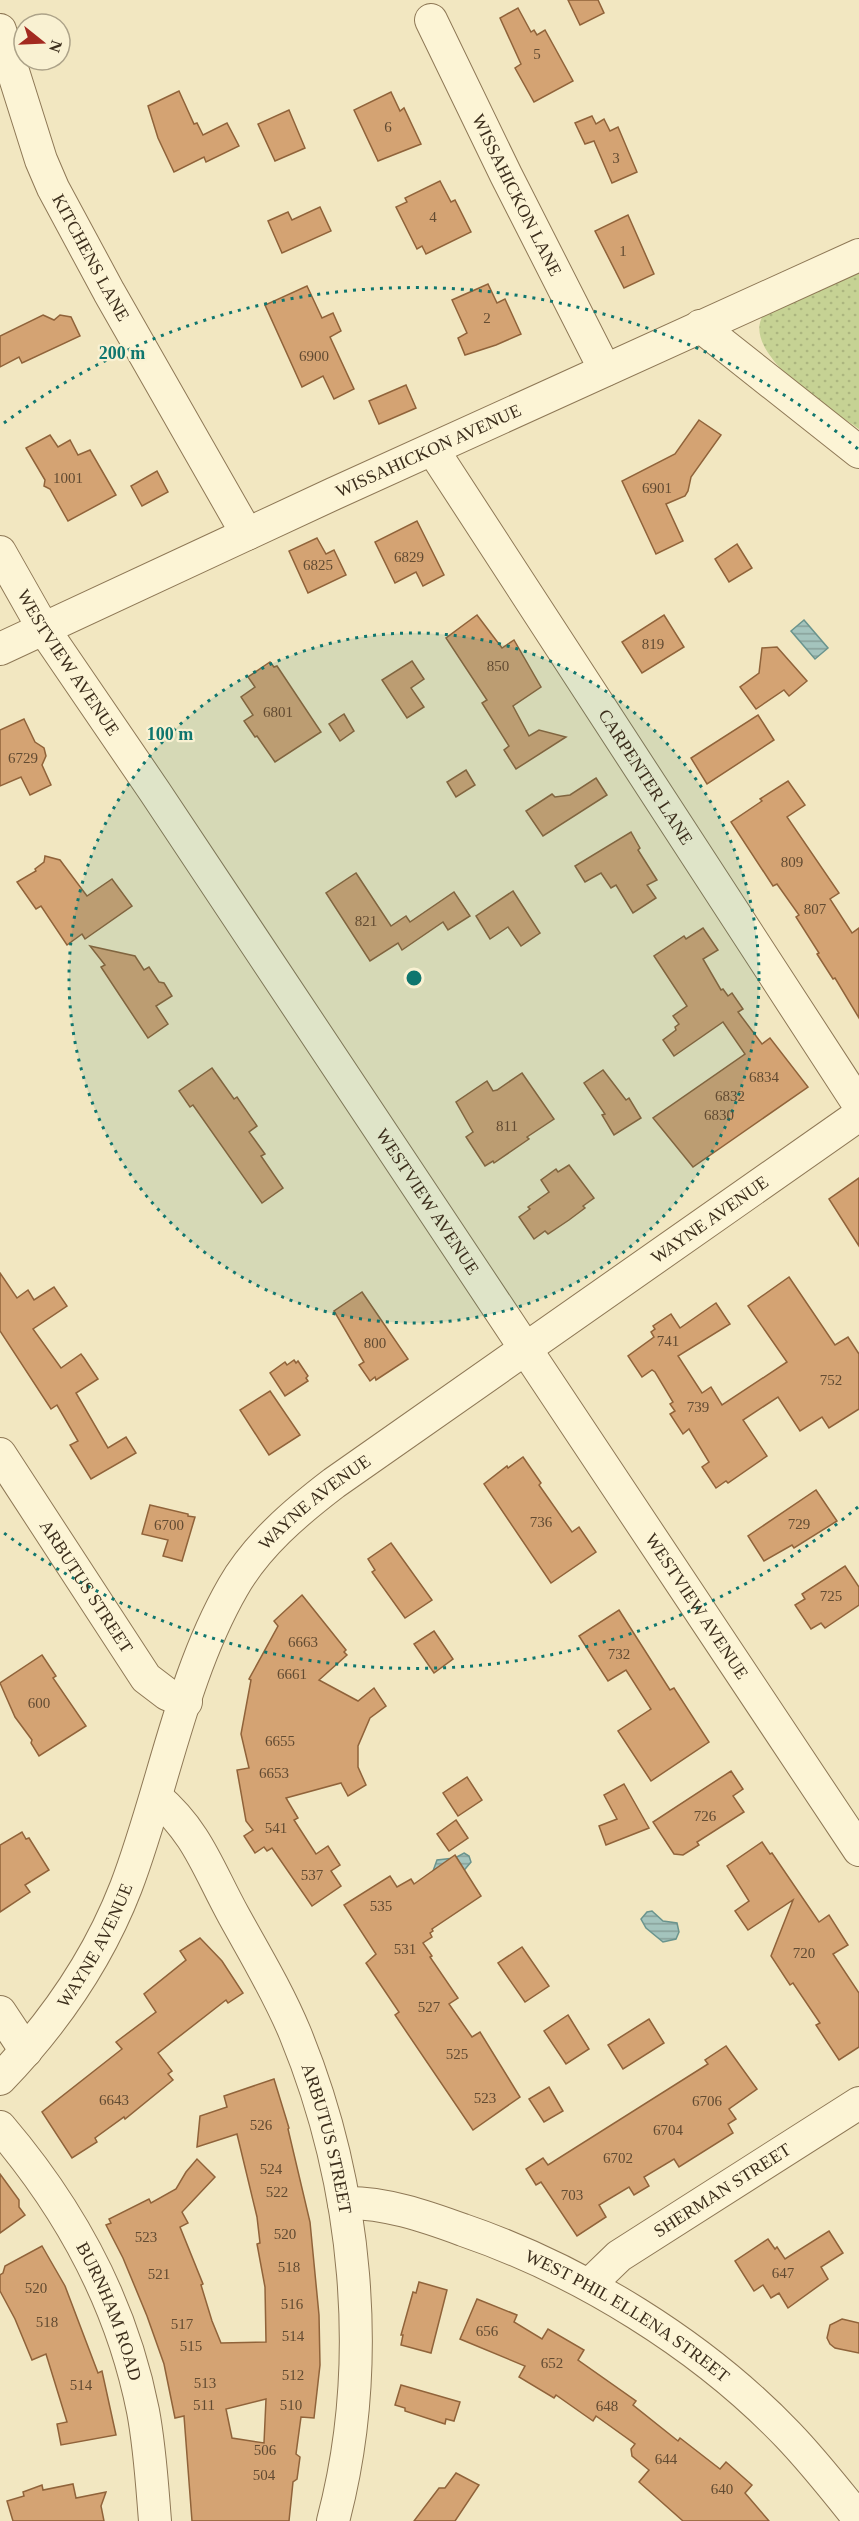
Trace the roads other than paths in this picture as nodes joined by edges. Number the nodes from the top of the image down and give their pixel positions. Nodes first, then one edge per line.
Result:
1 (431, 20) dead end
2 (0, 30) edge
3 (859, 255) edge
4 (700, 326) junction
5 (605, 370) junction
6 (433, 450) junction
7 (859, 452) edge
8 (247, 534) junction
9 (0, 552) edge
10 (43, 628) junction
11 (0, 649) edge
12 (859, 1106) edge
13 (859, 1115) edge
14 (525, 1349) junction
15 (0, 1454) edge
16 (186, 1702) junction
17 (156, 1797) junction
18 (859, 1850) edge
19 (0, 2012) edge
20 (26, 2051) junction
21 (0, 2079) edge
22 (859, 2103) edge
23 (0, 2127) edge
24 (344, 2203) junction
25 (589, 2285) junction
26 (859, 2518) edge
27 (155, 2521) edge
28 (333, 2521) edge

1 - 5 street, WISSAHICKON LANE
2 - 8 street, KITCHENS LANE
3 - 4 street, WISSAHICKON AVENUE
4 - 5 street, WISSAHICKON AVENUE
4 - 7 street
5 - 6 street, WISSAHICKON AVENUE
6 - 8 street, WISSAHICKON AVENUE
6 - 12 street, CARPENTER LANE
8 - 10 street, WISSAHICKON AVENUE
9 - 10 street, WESTVIEW AVENUE
10 - 11 street, WISSAHICKON AVENUE
10 - 14 street, WESTVIEW AVENUE
13 - 14 street, WAYNE AVENUE
14 - 16 street, WAYNE AVENUE
14 - 18 street, WESTVIEW AVENUE
15 - 16 street, ARBUTUS STREET
16 - 17 street, WAYNE AVENUE
17 - 20 street, WAYNE AVENUE
17 - 24 street, ARBUTUS STREET
19 - 20 street
20 - 21 street, WAYNE AVENUE
22 - 25 street, SHERMAN STREET
23 - 27 street, BURNHAM ROAD
24 - 25 street, WEST PHIL ELLENA STREET
24 - 28 street, ARBUTUS STREET
25 - 26 street, WEST PHIL ELLENA STREET

